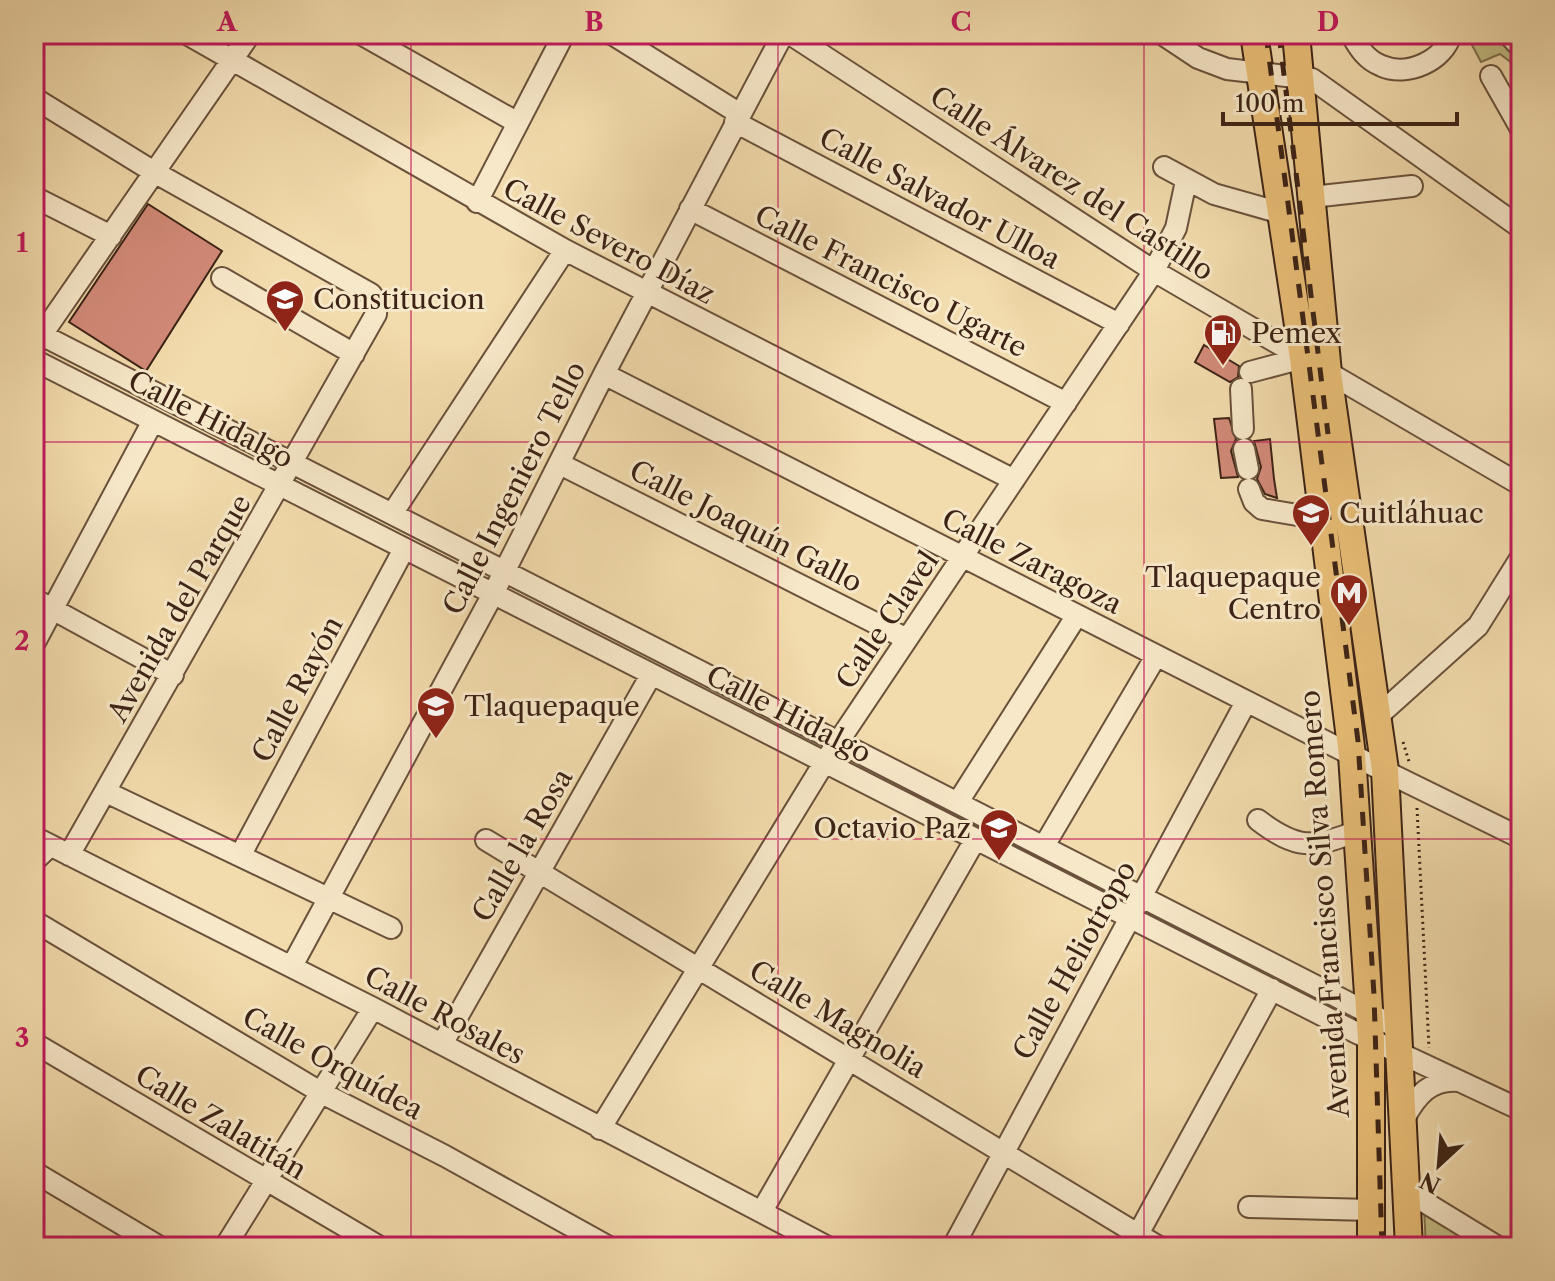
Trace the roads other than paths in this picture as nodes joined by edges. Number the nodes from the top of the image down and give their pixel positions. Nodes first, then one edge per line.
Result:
1 (187, 34) edge
2 (250, 34) edge
3 (363, 34) edge
4 (564, 34) edge
5 (612, 34) edge
6 (783, 34) edge
7 (790, 34) edge
8 (1162, 34) edge
9 (1254, 34) edge
10 (1296, 34) edge
11 (1351, 34) edge
12 (1451, 34) edge
13 (1508, 34) edge
14 (1521, 48) edge
15 (232, 62) junction
16 (1259, 72) junction
17 (1301, 75) junction
18 (1491, 76) dead end
19 (34, 98) edge
20 (737, 118) junction
21 (518, 123) junction
22 (1521, 129) edge
23 (1164, 167) dead end
24 (154, 172) junction
25 (1186, 181) junction
26 (1412, 186) dead end
27 (34, 197) edge
28 (1312, 197) junction
29 (477, 202) junction
30 (690, 209) junction
31 (1281, 213) junction
32 (1521, 228) edge
33 (111, 236) junction
34 (565, 250) junction
35 (1154, 271) junction
36 (222, 278) dead end
37 (646, 293) junction
38 (1119, 324) junction
39 (36, 337) edge
40 (354, 354) junction
41 (1303, 358) junction
42 (34, 360) edge
43 (1328, 373) junction
44 (604, 374) junction
45 (1066, 403) junction
46 (153, 421) junction
47 (292, 463) junction
48 (560, 464) junction
49 (1014, 480) junction
50 (1521, 485) edge
51 (281, 486) junction
52 (392, 514) junction
53 (1321, 519) junction
54 (404, 549) junction
55 (963, 557) junction
56 (1521, 557) edge
57 (505, 571) junction
58 (493, 594) junction
59 (34, 599) edge
60 (53, 609) junction
61 (1077, 615) junction
62 (907, 639) junction
63 (34, 644) edge
64 (1156, 656) junction
65 (173, 675) junction
66 (651, 675) junction
67 (1246, 702) junction
68 (1379, 715) junction
69 (839, 741) junction
70 (1352, 755) junction
71 (824, 763) junction
72 (1385, 770) junction
73 (106, 792) junction
74 (958, 802) junction
75 (1258, 820) dead end
76 (1357, 831) junction
77 (1521, 838) edge
78 (486, 840) dead end
79 (975, 840) junction
80 (42, 841) edge
81 (1044, 846) junction
82 (69, 855) junction
83 (240, 856) junction
84 (34, 861) edge
85 (539, 872) junction
86 (1141, 896) junction
87 (328, 899) junction
88 (1129, 917) junction
89 (34, 921) edge
90 (391, 928) dead end
91 (292, 966) junction
92 (697, 967) junction
93 (1272, 989) junction
94 (373, 1008) junction
95 (1370, 1026) junction
96 (1400, 1041) junction
97 (34, 1043) edge
98 (442, 1044) junction
99 (848, 1058) junction
100 (1465, 1082) junction
101 (322, 1093) junction
102 (1521, 1110) edge
103 (1404, 1119) junction
104 (600, 1129) junction
105 (1003, 1150) junction
106 (34, 1172) edge
107 (266, 1182) junction
108 (1408, 1192) junction
109 (1249, 1207) dead end
110 (1371, 1210) junction
111 (762, 1211) junction
112 (1134, 1240) edge
113 (160, 1247) edge
114 (225, 1247) edge
115 (380, 1247) edge
116 (609, 1247) edge
117 (828, 1247) edge
118 (953, 1247) edge
119 (1159, 1247) edge
120 (1371, 1247) edge
121 (1409, 1247) edge
122 (1498, 1247) edge

1 - 15 street, Calle Severo Díaz
2 - 15 street
3 - 21 street
4 - 21 street
5 - 20 street, Calle Salvador Ulloa
6 - 20 street, Calle Ingeniero Tello
7 - 35 street, Calle Álvarez del Castillo
8 - 16 street
9 - 16 main road, Avenida Francisco Silva Romero
10 - 17 main road
11 - 12 street
13 - 14 street
15 - 24 street
15 - 29 street, Calle Severo Díaz
16 - 17 street
16 - 31 main road, Avenida Francisco Silva Romero
17 - 28 main road
17 - 32 street
18 - 22 street
19 - 24 street
20 - 30 street, Calle Ingeniero Tello
20 - 38 street, Calle Salvador Ulloa
21 - 29 street
23 - 25 street
24 - 33 street
24 - 40 street, Avenida del Parque
25 - 31 street
25 - 35 street, Calle Clavel
26 - 28 street
27 - 33 street
28 - 43 main road
29 - 34 street, Calle Severo Díaz
30 - 37 street, Calle Ingeniero Tello
30 - 45 street, Calle Francisco Ugarte
31 - 41 main road, Avenida Francisco Silva Romero
33 - 39 street
34 - 37 street, Calle Severo Díaz
34 - 52 street
35 - 38 street, Calle Clavel
35 - 41 street, Calle Álvarez del Castillo
36 - 40 street
37 - 44 street, Calle Ingeniero Tello
37 - 49 street, Calle Severo Díaz
38 - 45 street, Calle Clavel
39 - 47 street, Calle Hidalgo
40 - 47 street, Avenida del Parque
41 - 43 street, Calle Álvarez del Castillo
41 - 53 main road, Avenida Francisco Silva Romero
41 - 53 street
42 - 46 street, Calle Hidalgo
43 - 50 street, Calle Álvarez del Castillo
43 - 68 main road
44 - 48 street, Calle Ingeniero Tello
44 - 55 street, Calle Zaragoza
45 - 49 street, Calle Clavel
46 - 51 street, Calle Hidalgo
46 - 60 street
47 - 51 street, Avenida del Parque
47 - 52 street, Calle Hidalgo
48 - 57 street, Calle Ingeniero Tello
48 - 62 street, Calle Joaquín Gallo
49 - 55 street, Calle Clavel
51 - 54 street, Calle Hidalgo
51 - 65 street, Avenida del Parque
52 - 57 street, Calle Hidalgo
53 - 70 main road, Avenida Francisco Silva Romero
54 - 58 street, Calle Hidalgo
54 - 83 street, Calle Rayón
55 - 61 street, Calle Zaragoza
55 - 62 street, Calle Clavel
56 - 68 street
57 - 58 street, Calle Ingeniero Tello
57 - 69 street, Calle Hidalgo
58 - 66 street, Calle Hidalgo
58 - 87 street, Calle Ingeniero Tello
59 - 60 street
60 - 63 street
60 - 65 street
61 - 64 street, Calle Zaragoza
61 - 74 street
62 - 69 street, Calle Clavel
64 - 67 street, Calle Zaragoza
64 - 81 street
65 - 73 street, Avenida del Parque
66 - 71 street, Calle Hidalgo
66 - 85 street, Calle la Rosa
67 - 70 street, Calle Zaragoza
67 - 86 street, Calle Heliotropo
68 - 72 main road
69 - 71 street, Calle Clavel
69 - 74 street, Calle Hidalgo
70 - 72 street, Calle Zaragoza
70 - 76 main road, Avenida Francisco Silva Romero
71 - 79 street, Calle Hidalgo
71 - 92 street, Calle Clavel
72 - 77 street, Calle Zaragoza
72 - 96 main road
73 - 82 street, Avenida del Parque
73 - 83 street
74 - 81 street, Calle Hidalgo
75 - 76 street
76 - 95 main road, Avenida Francisco Silva Romero
78 - 85 street, Calle Magnolia
79 - 88 street, Calle Hidalgo
79 - 99 street
80 - 82 street, Calle Rosales
80 - 84 street
81 - 86 street, Calle Hidalgo
82 - 91 street, Calle Rosales
83 - 87 street
85 - 92 street, Calle Magnolia
85 - 98 street, Calle la Rosa
86 - 88 street, Calle Heliotropo
86 - 95 street, Calle Hidalgo
87 - 90 street
87 - 91 street, Calle Ingeniero Tello
88 - 93 street, Calle Hidalgo
88 - 105 street, Calle Heliotropo
89 - 101 street, Calle Orquídea
91 - 94 street, Calle Rosales
92 - 99 street, Calle Magnolia
92 - 104 street, Calle Clavel
93 - 95 street, Calle Hidalgo
93 - 112 street
94 - 98 street, Calle Rosales
94 - 101 street
95 - 96 street, Calle Hidalgo
95 - 110 main road, Avenida Francisco Silva Romero
96 - 100 street, Calle Hidalgo
96 - 103 main road
97 - 107 street, Calle Zalatitán
98 - 104 street, Calle Rosales
99 - 105 street, Calle Magnolia
99 - 111 street
100 - 102 street, Calle Hidalgo
100 - 103 street
101 - 107 street
101 - 116 street, Calle Orquídea
103 - 108 main road
104 - 111 street, Calle Rosales
105 - 112 street, Calle Magnolia
105 - 118 street, Calle Heliotropo
106 - 113 street
107 - 114 street
107 - 115 street, Calle Zalatitán
108 - 121 main road
108 - 122 street
109 - 110 street
110 - 120 main road, Avenida Francisco Silva Romero
111 - 117 street, Calle Rosales
112 - 119 street, Calle Magnolia

